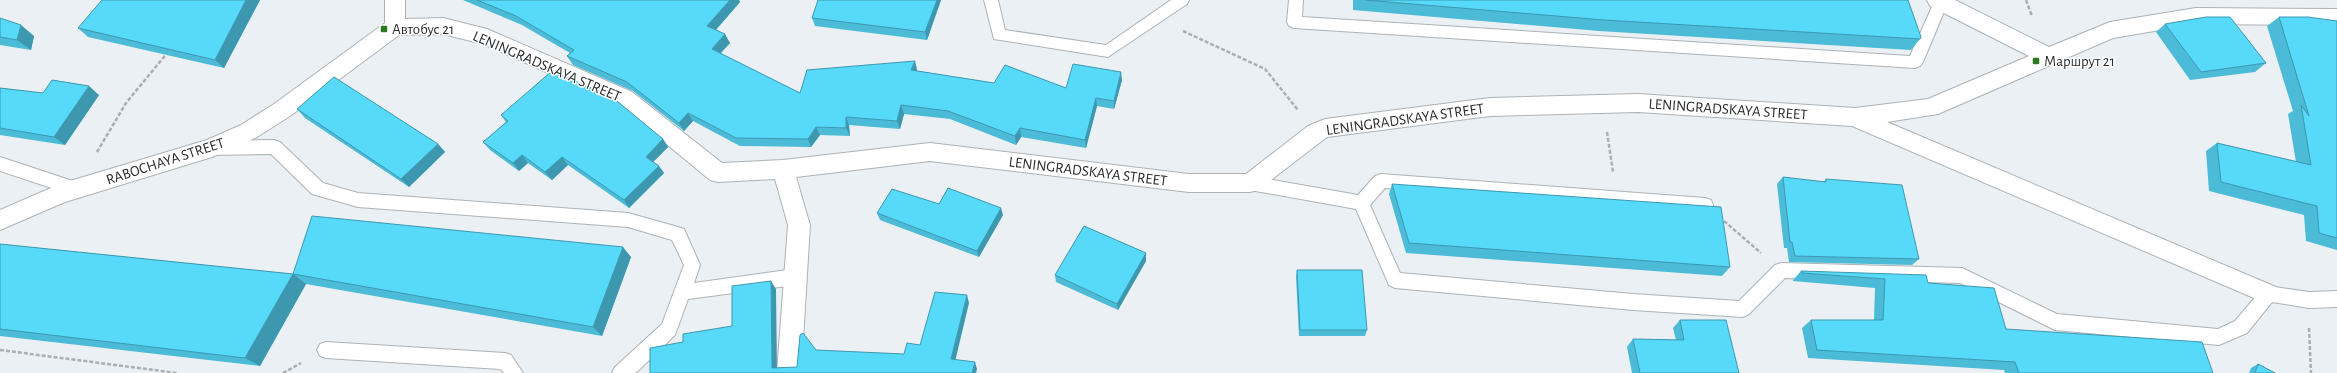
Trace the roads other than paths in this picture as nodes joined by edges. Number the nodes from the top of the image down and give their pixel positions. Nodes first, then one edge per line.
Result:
1 (394, 0) edge
2 (991, 0) edge
3 (1182, 0) edge
4 (1296, 0) edge
5 (1939, 1) edge
6 (2337, 17) edge
7 (395, 27) junction
8 (2048, 56) junction
9 (1855, 117) junction
10 (212, 148) junction
11 (0, 164) edge
12 (783, 169) junction
13 (1250, 183) junction
14 (76, 189) junction
15 (1361, 203) junction
16 (1705, 205) edge
17 (0, 220) edge
18 (795, 277) junction
19 (682, 292) junction
20 (2268, 294) junction
21 (2337, 299) edge
22 (326, 350) dead end
23 (514, 373) edge
24 (621, 373) edge
25 (789, 373) edge

1 - 7 street
2 - 3 lane
4 - 5 lane
5 - 8 street
6 - 8 street, LENINGRADSKAYA STREET
7 - 10 street, RABOCHAYA STREET
7 - 12 street, LENINGRADSKAYA STREET
8 - 9 street, LENINGRADSKAYA STREET
9 - 13 street, LENINGRADSKAYA STREET
9 - 20 street
10 - 14 street, RABOCHAYA STREET
10 - 19 lane
11 - 14 lane
12 - 13 street, LENINGRADSKAYA STREET
12 - 18 street
13 - 15 lane
14 - 17 street, RABOCHAYA STREET
15 - 16 lane
15 - 20 lane
18 - 19 lane
18 - 25 street
19 - 24 lane
20 - 21 lane
22 - 23 lane

